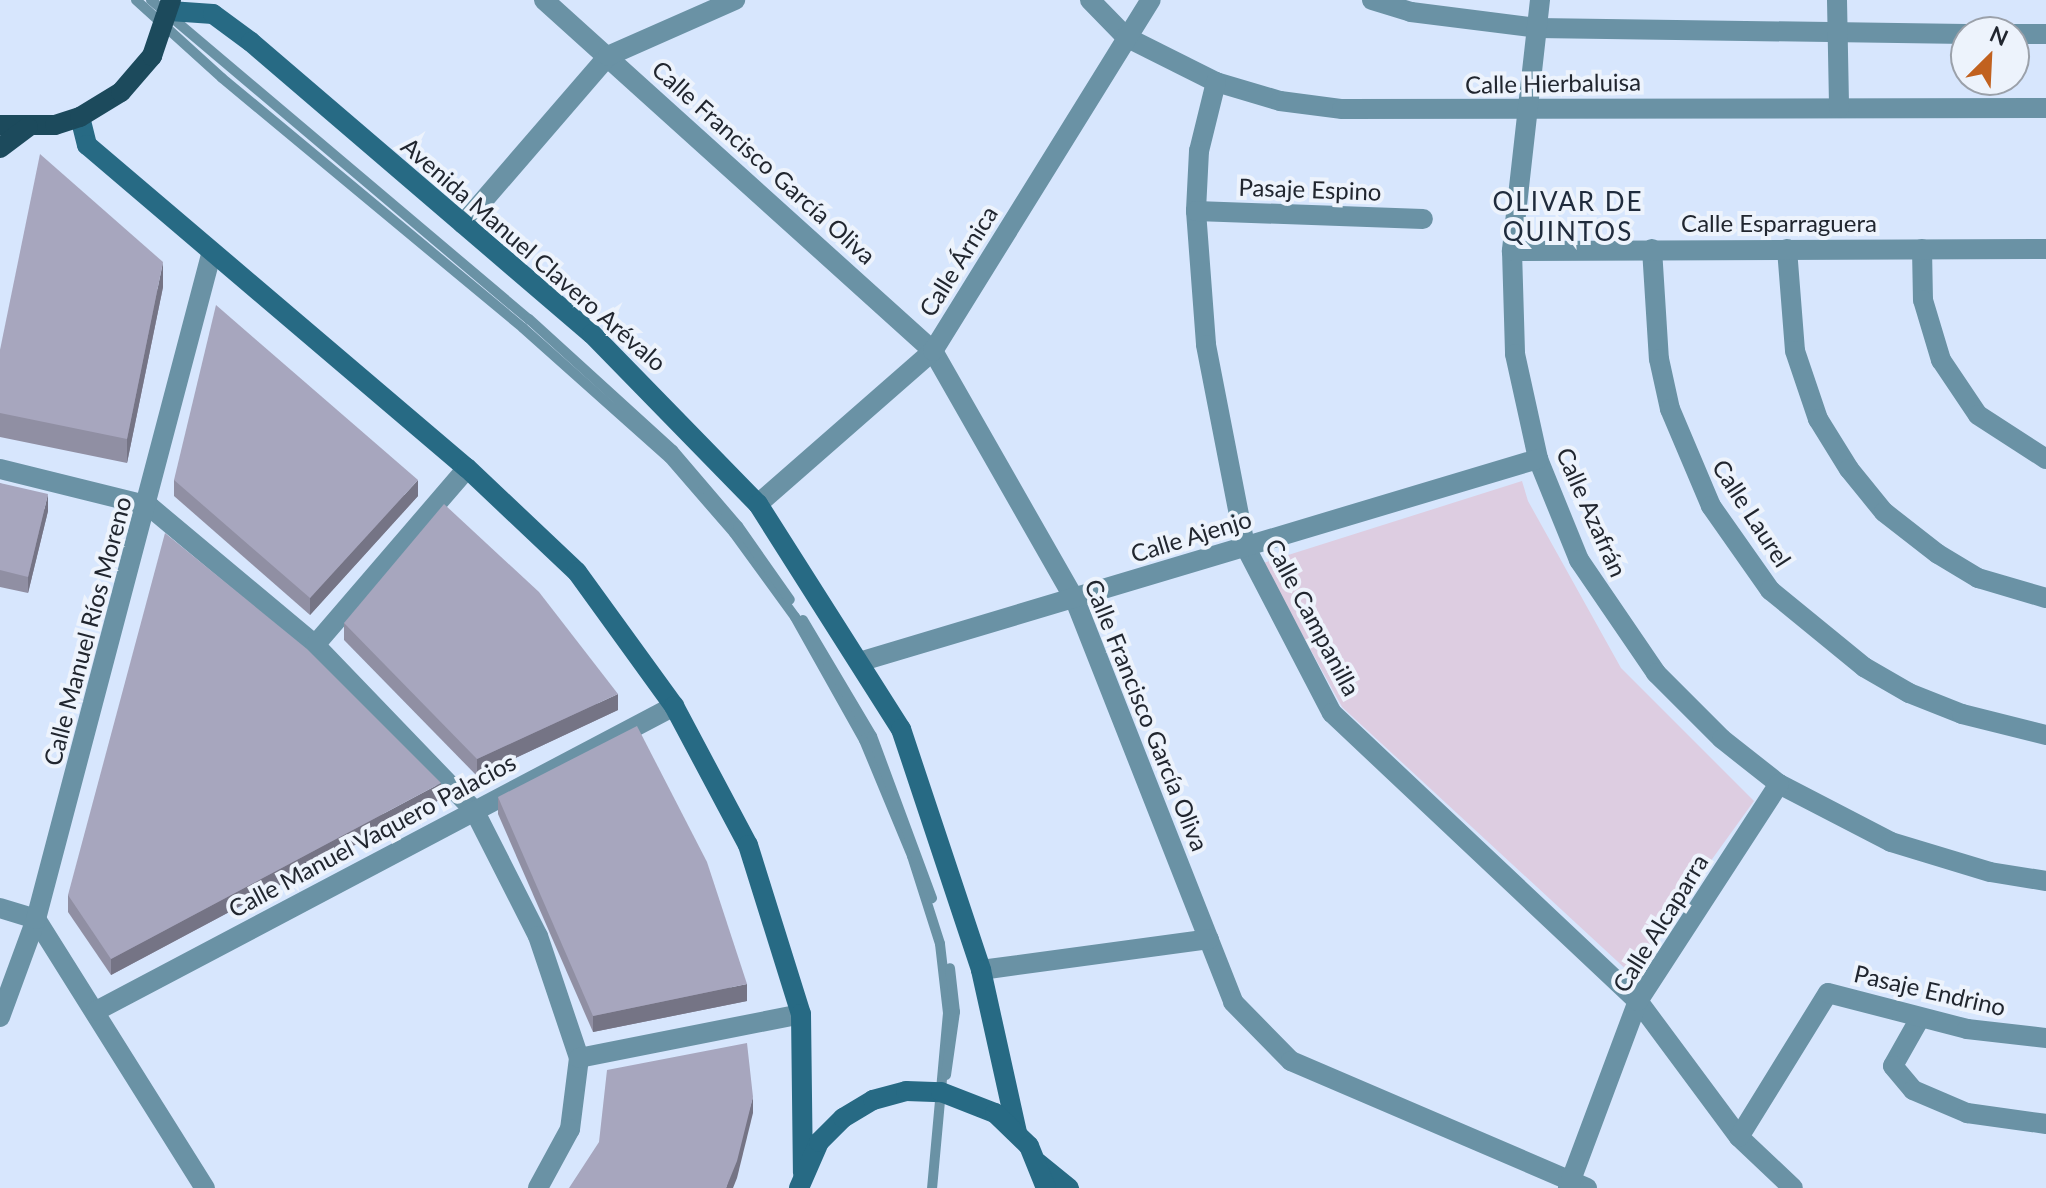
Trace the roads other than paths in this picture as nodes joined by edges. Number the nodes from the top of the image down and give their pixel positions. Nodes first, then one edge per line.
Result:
1 (136, 0) edge
2 (151, 0) edge
3 (544, 0) edge
4 (735, 0) edge
5 (1090, 0) edge
6 (1151, 0) edge
7 (1372, 0) edge
8 (1540, 0) edge
9 (1837, 0) edge
10 (168, 13) edge
11 (1537, 28) junction
12 (1950, 34) edge
13 (1837, 35) junction
14 (1126, 37) junction
15 (608, 56) junction
16 (1216, 82) junction
17 (1527, 108) junction
18 (1839, 108) junction
19 (2046, 108) edge
20 (80, 117) junction
21 (0, 125) edge
22 (28, 127) junction
23 (0, 148) edge
24 (1196, 211) junction
25 (1423, 219) dead end
26 (463, 224) junction
27 (1652, 249) junction
28 (1787, 249) junction
29 (1922, 249) junction
30 (2046, 249) edge
31 (1512, 251) junction
32 (211, 255) junction
33 (933, 351) junction
34 (1538, 459) junction
35 (2046, 459) edge
36 (467, 468) junction
37 (0, 469) edge
38 (758, 504) junction
39 (149, 506) junction
40 (1245, 546) junction
41 (2046, 598) edge
42 (1075, 600) junction
43 (315, 645) junction
44 (859, 662) junction
45 (674, 706) junction
46 (2046, 735) edge
47 (1779, 784) junction
48 (474, 810) junction
49 (2046, 881) edge
50 (0, 908) edge
51 (36, 919) junction
52 (1209, 939) junction
53 (981, 970) junction
54 (1638, 1001) junction
55 (96, 1011) junction
56 (801, 1014) junction
57 (0, 1017) edge
58 (1920, 1018) junction
59 (2046, 1038) edge
60 (579, 1058) junction
61 (941, 1092) junction
62 (2046, 1124) edge
63 (1017, 1132) junction
64 (1739, 1137) junction
65 (1038, 1163) junction
66 (801, 1180) edge
67 (1576, 1186) edge
68 (205, 1188) edge
69 (538, 1188) edge
70 (932, 1188) edge
71 (1046, 1188) edge
72 (1069, 1188) edge
73 (1793, 1188) edge

1 - 10 lane
2 - 10 lane
3 - 15 street, Calle Francisco García Oliva
4 - 15 street
5 - 14 street, Calle Hierbaluisa
6 - 14 street, Calle Árnica
7 - 11 street
8 - 11 street, Calle Azafrán
9 - 13 street
10 - 20 main road
10 - 26 main road, Avenida Manuel Clavero Arévalo
10 - 61 lane
11 - 13 street
11 - 17 street, Calle Azafrán
12 - 13 street
13 - 18 street
14 - 16 street, Calle Hierbaluisa
14 - 33 street, Calle Árnica
15 - 26 street
15 - 33 street, Calle Francisco García Oliva
16 - 17 street, Calle Hierbaluisa
16 - 24 street, Calle Campanilla
17 - 18 street, Calle Hierbaluisa
17 - 31 street, Calle Azafrán
18 - 19 street, Calle Hierbaluisa
20 - 22 main road
20 - 32 main road
21 - 22 main road
22 - 23 main road
24 - 25 street, Pasaje Espino
24 - 40 street, Calle Campanilla
26 - 38 main road, Avenida Manuel Clavero Arévalo
27 - 28 street, Calle Esparraguera
27 - 31 street, Calle Esparraguera
27 - 46 street, Calle Laurel
28 - 29 street, Calle Esparraguera
28 - 41 street
29 - 30 street, Calle Esparraguera
29 - 35 street
31 - 34 street, Calle Azafrán
32 - 36 main road
32 - 39 street, Calle Manuel Ríos Moreno
33 - 38 street, Calle Árnica
33 - 42 street, Calle Francisco García Oliva
34 - 40 street, Calle Ajenjo
34 - 47 street, Calle Azafrán
36 - 43 street
36 - 45 main road
37 - 39 street
38 - 44 main road, Avenida Manuel Clavero Arévalo
39 - 43 street
39 - 51 street, Calle Manuel Ríos Moreno
40 - 42 street, Calle Ajenjo
40 - 54 street, Calle Campanilla
42 - 44 street, Calle Ajenjo
42 - 52 street, Calle Francisco García Oliva
43 - 48 street
44 - 53 main road, Avenida Manuel Clavero Arévalo
45 - 48 street, Calle Manuel Vaquero Palacios
45 - 56 main road
47 - 49 street, Calle Azafrán
47 - 54 street, Calle Alcaparra
48 - 55 street, Calle Manuel Vaquero Palacios
48 - 60 street
50 - 51 street
51 - 55 street
51 - 57 street, Calle Manuel Ríos Moreno
52 - 53 street
52 - 67 street, Calle Francisco García Oliva
53 - 63 main road, Avenida Manuel Clavero Arévalo
54 - 64 street, Calle Campanilla
54 - 67 street, Calle Alcaparra
55 - 68 street
56 - 60 street
56 - 66 main road
58 - 59 street, Pasaje Endrino
58 - 62 street
58 - 64 street, Pasaje Endrino
60 - 69 street
61 - 63 main road
61 - 66 main road
61 - 70 lane
63 - 65 main road
64 - 73 street, Calle Campanilla
65 - 71 main road
65 - 72 main road

